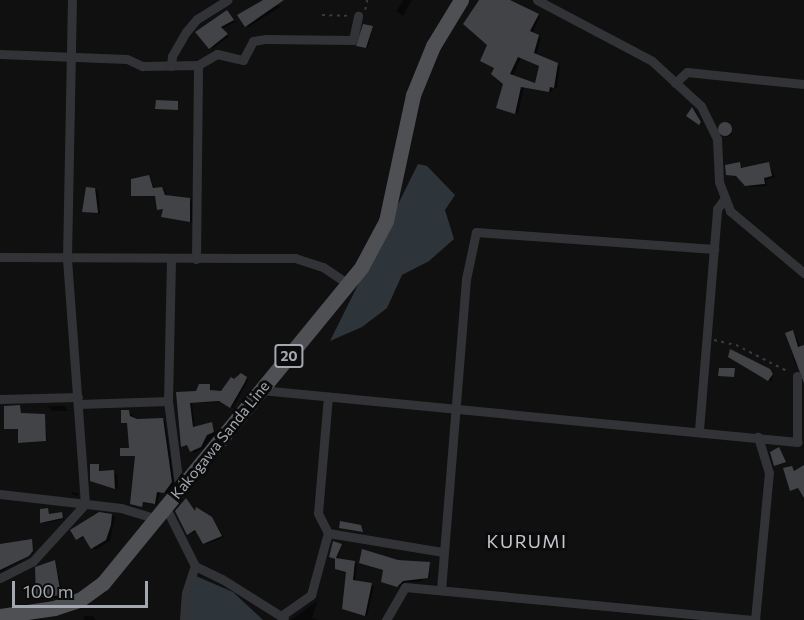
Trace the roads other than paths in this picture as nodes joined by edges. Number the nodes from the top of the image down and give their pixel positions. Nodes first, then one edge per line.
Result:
1 (72, 0) edge
2 (227, 0) edge
3 (537, 0) edge
4 (456, 3) edge
5 (358, 16) dead end
6 (0, 54) edge
7 (71, 58) junction
8 (198, 65) junction
9 (171, 66) junction
10 (675, 83) junction
11 (804, 84) edge
12 (725, 198) junction
13 (714, 249) junction
14 (0, 257) edge
15 (66, 258) junction
16 (171, 259) junction
17 (196, 259) junction
18 (804, 273) edge
19 (348, 284) junction
20 (797, 376) road end
21 (261, 390) junction
22 (328, 396) junction
23 (0, 399) edge
24 (79, 401) junction
25 (168, 401) junction
26 (456, 410) junction
27 (699, 430) junction
28 (758, 437) junction
29 (179, 486) junction
30 (0, 494) edge
31 (85, 504) junction
32 (162, 513) junction
33 (328, 533) junction
34 (443, 552) junction
35 (195, 566) junction
36 (0, 578) edge
37 (441, 590) junction
38 (54, 614) edge
39 (0, 616) edge
40 (283, 618) edge
41 (184, 620) edge
42 (387, 620) edge
43 (755, 620) edge

1 - 7 street
2 - 9 street
3 - 10 street
4 - 19 main road, Kakogawa Sanda Line / 20
5 - 8 street
6 - 7 street
7 - 9 street
7 - 15 street
8 - 9 street
8 - 17 street
10 - 11 street
10 - 12 street
12 - 13 street
12 - 18 street
13 - 26 street
13 - 27 street
14 - 15 street
15 - 16 street
15 - 24 street
16 - 17 street
16 - 25 street
17 - 19 street
19 - 21 main road, Kakogawa Sanda Line / 20
20 - 28 street
21 - 22 street
21 - 29 main road, Kakogawa Sanda Line / 20
22 - 26 street
22 - 33 street
23 - 24 street
24 - 25 street
24 - 31 street
25 - 29 street
26 - 27 street
26 - 34 street
27 - 28 street
28 - 43 street
29 - 32 main road, Kakogawa Sanda Line / 20
30 - 31 street
31 - 32 street
31 - 36 street
32 - 35 street
32 - 38 main road, Kakogawa Sanda Line / 20
33 - 34 street
33 - 40 street
34 - 37 street
35 - 40 street
35 - 41 street
37 - 42 street
37 - 43 street
38 - 39 main road, Kakogawa Sanda Line / 20

